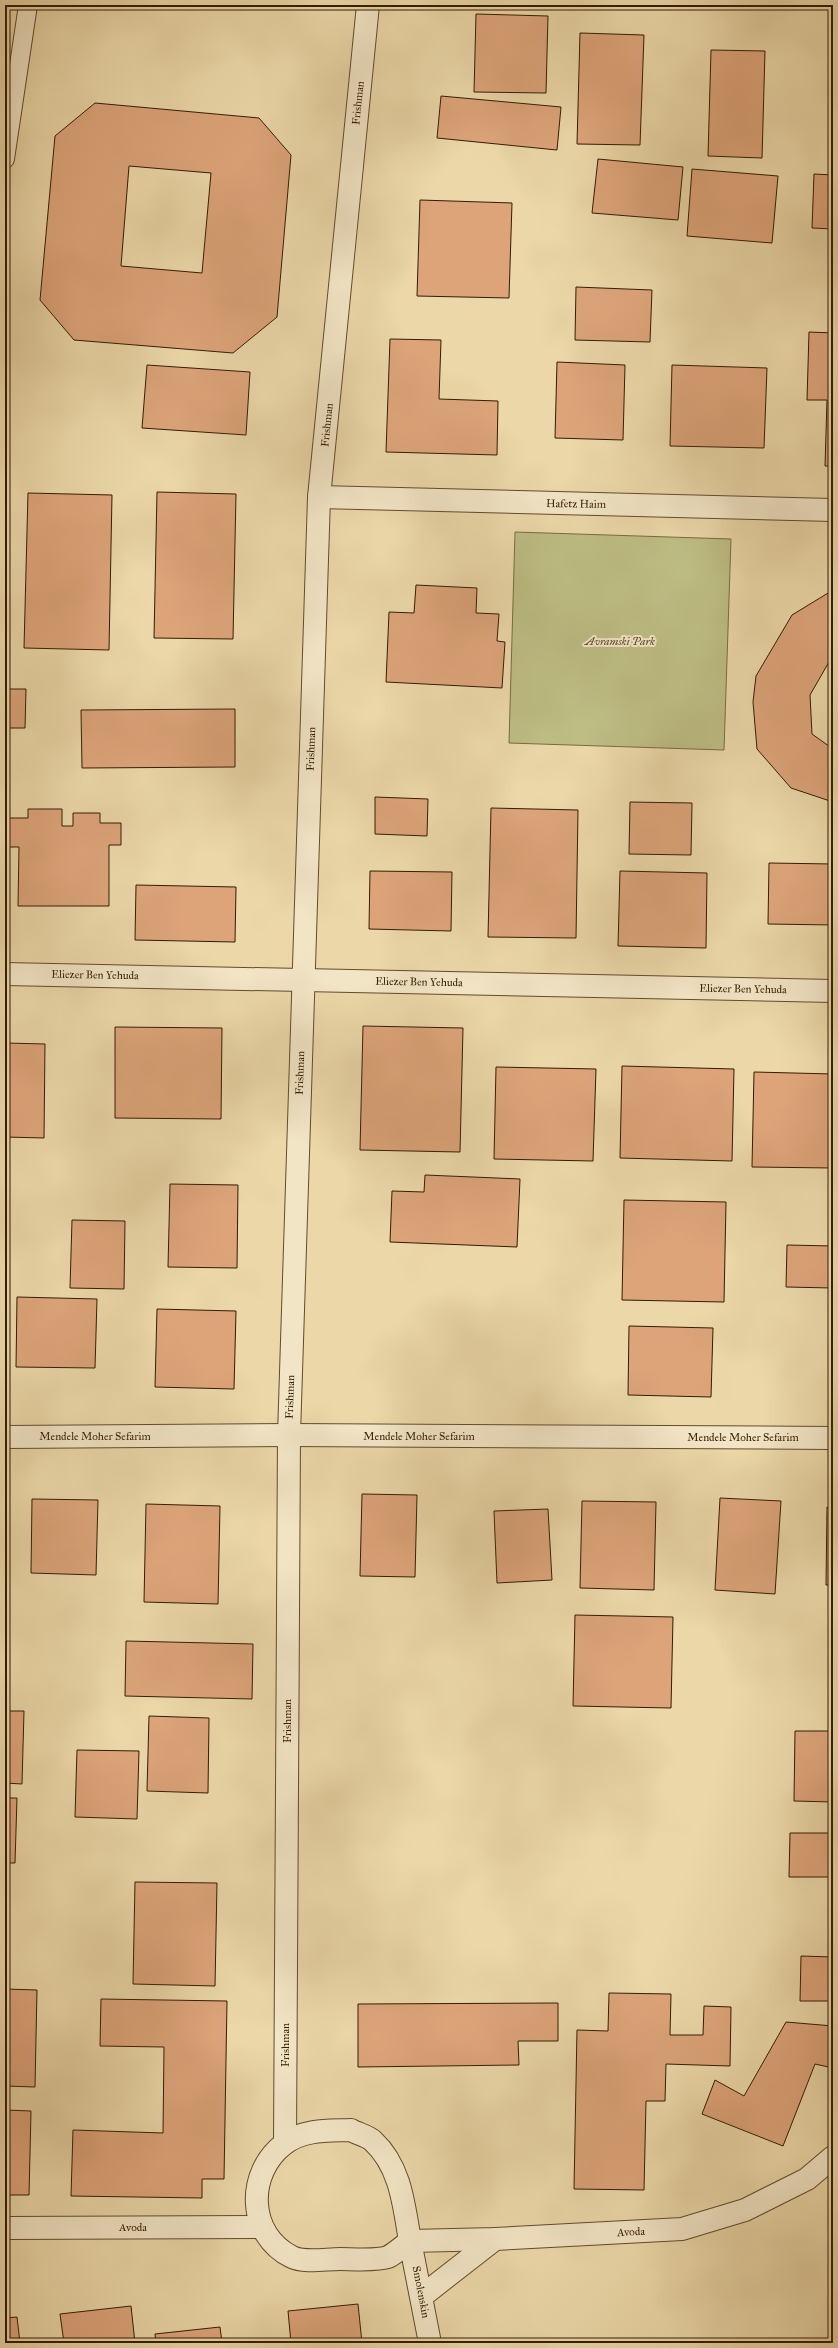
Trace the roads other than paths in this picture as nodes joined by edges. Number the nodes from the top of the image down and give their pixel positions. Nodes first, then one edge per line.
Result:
1 (28, 5) edge
2 (368, 5) edge
3 (5, 159) edge
4 (320, 497) junction
5 (833, 510) edge
6 (5, 974) edge
7 (303, 980) junction
8 (833, 991) edge
9 (289, 1435) junction
10 (5, 1437) edge
11 (833, 1438) edge
12 (285, 2143) junction
13 (833, 2157) edge
14 (261, 2227) junction
15 (5, 2228) edge
16 (495, 2239) junction
17 (410, 2241) junction
18 (422, 2296) junction
19 (430, 2343) edge

1 - 3 lane
2 - 4 street, Frishman
4 - 5 street, Hafetz Haim
4 - 7 street, Frishman
6 - 7 street, Eliezer Ben Yehuda
7 - 8 street, Eliezer Ben Yehuda
7 - 9 street, Frishman
9 - 10 street, Mendele Moher Sefarim
9 - 11 street, Mendele Moher Sefarim
9 - 12 street, Frishman
12 - 14 street, Smolenskin
12 - 17 street, Smolenskin
13 - 16 street, Avoda
14 - 15 street, Avoda
14 - 17 street
16 - 17 street, Avoda
16 - 18 street
17 - 18 street, Smolenskin
18 - 19 street, Smolenskin

